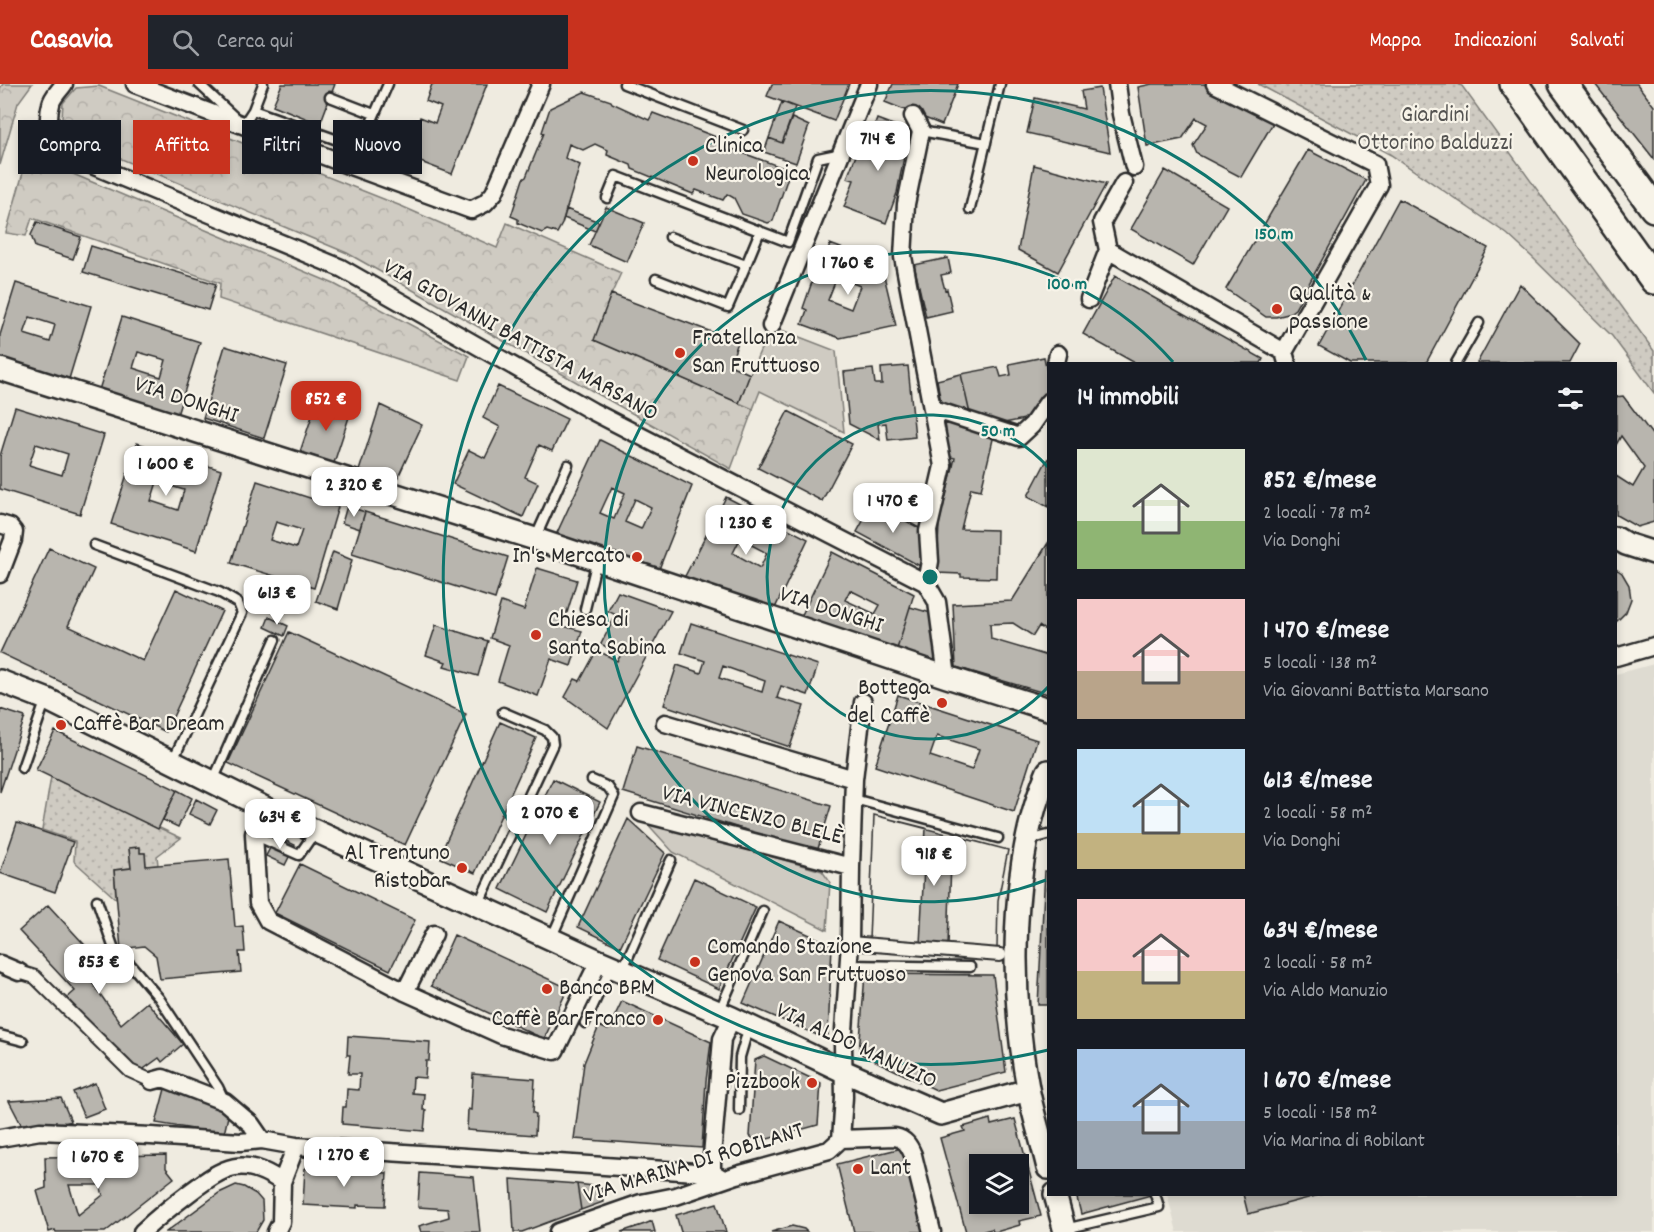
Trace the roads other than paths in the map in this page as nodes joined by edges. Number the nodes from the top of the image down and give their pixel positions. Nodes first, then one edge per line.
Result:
1 (64, 84) edge
2 (135, 84) edge
3 (199, 84) edge
4 (263, 84) edge
5 (388, 84) edge
6 (541, 84) edge
7 (624, 84) edge
8 (869, 84) edge
9 (1000, 84) edge
10 (1117, 84) edge
11 (1215, 84) edge
12 (1514, 84) edge
13 (1563, 84) edge
14 (330, 97) dead end
15 (253, 110) junction
16 (374, 114) junction
17 (246, 120) edge
18 (372, 120) edge
19 (242, 123) edge
20 (917, 123) joint
21 (242, 124) edge
22 (743, 130) dead end
23 (333, 138) edge
24 (986, 143) junction
25 (842, 153) junction
26 (1134, 167) dead end
27 (372, 174) edge
28 (1124, 183) dead end
29 (1649, 196) edge
30 (607, 198) dead end
31 (970, 208) dead end
32 (760, 231) junction
33 (670, 237) dead end
34 (1108, 250) junction
35 (746, 265) junction
36 (656, 279) dead end
37 (1654, 280) edge
38 (1089, 299) dead end
39 (1479, 323) dead end
40 (771, 326) dead end
41 (1285, 358) edge
42 (1457, 362) edge
43 (0, 369) edge
44 (1047, 403) edge
45 (933, 409) junction
46 (568, 465) dead end
47 (0, 524) edge
48 (535, 539) junction
49 (1617, 539) edge
50 (94, 545) dead end
51 (1654, 553) edge
52 (597, 560) junction
53 (0, 574) edge
54 (926, 583) junction
55 (585, 609) dead end
56 (275, 640) dead end
57 (1654, 646) edge
58 (1617, 657) edge
59 (947, 677) junction
60 (0, 681) edge
61 (46, 699) junction
62 (863, 702) dead end
63 (1047, 709) edge
64 (503, 712) dead end
65 (665, 723) dead end
66 (173, 761) junction
67 (22, 768) dead end
68 (854, 779) junction
69 (592, 780) dead end
70 (213, 781) junction
71 (1046, 784) edge
72 (854, 799) junction
73 (261, 806) junction
74 (640, 813) dead end
75 (316, 831) junction
76 (254, 834) junction
77 (1047, 835) edge
78 (998, 838) dead end
79 (1027, 840) junction
80 (671, 860) dead end
81 (851, 867) junction
82 (97, 900) dead end
83 (478, 906) junction
84 (763, 911) dead end
85 (434, 934) dead end
86 (551, 939) junction
87 (850, 943) junction
88 (1000, 955) dead end
89 (0, 964) edge
90 (849, 965) junction
91 (611, 966) junction
92 (970, 967) dead end
93 (19, 972) joint
94 (405, 992) junction
95 (734, 1019) junction
96 (585, 1023) dead end
97 (0, 1035) edge
98 (23, 1041) dead end
99 (843, 1071) junction
100 (152, 1081) joint
101 (1028, 1090) junction
102 (225, 1102) junction
103 (739, 1110) dead end
104 (0, 1138) edge
105 (841, 1139) junction
106 (262, 1140) junction
107 (296, 1146) junction
108 (1047, 1164) edge
109 (718, 1175) junction
110 (282, 1182) junction
111 (1056, 1196) edge
112 (1156, 1196) edge
113 (1065, 1230) edge
114 (142, 1232) edge
115 (276, 1232) edge
116 (558, 1232) edge
117 (932, 1232) edge

1 - 54 street, VIA GIOVANNI BATTISTA MARSANO
2 - 21 street
3 - 19 lane
4 - 15 lane
5 - 16 lane
6 - 27 street
7 - 22 lane
8 - 25 street
9 - 24 lane
10 - 26 street
11 - 41 street
12 - 37 main road
13 - 29 main road
14 - 16 lane
15 - 17 lane
15 - 23 lane
16 - 18 lane
20 - 24 lane
20 - 45 street
24 - 31 lane
25 - 32 lane
25 - 40 street
28 - 34 street
30 - 32 lane
32 - 35 lane
33 - 35 lane
34 - 38 street
34 - 41 street
35 - 36 lane
39 - 42 lane
43 - 48 street, VIA DONGHI
44 - 45 street
45 - 54 street
46 - 48 lane
47 - 53 street
48 - 52 street, VIA DONGHI
49 - 51 street
50 - 66 lane
52 - 55 lane
52 - 59 street, VIA DONGHI
54 - 59 street
56 - 70 lane
57 - 58 street
59 - 63 street, VIA DONGHI
60 - 61 street, VIA ALDO MANUZIO
61 - 66 street, VIA ALDO MANUZIO
61 - 67 lane
62 - 68 street, VIA VINCENZO BLELÈ
64 - 83 lane
65 - 68 street
66 - 70 street, VIA ALDO MANUZIO
68 - 72 street, VIA VINCENZO BLELÈ
69 - 86 lane
70 - 73 street, VIA ALDO MANUZIO
71 - 79 street
72 - 78 lane
72 - 81 street, VIA VINCENZO BLELÈ
73 - 75 street, VIA ALDO MANUZIO
73 - 76 street
74 - 81 street, VIA VINCENZO BLELÈ
75 - 76 lane
75 - 83 street, VIA ALDO MANUZIO
76 - 94 street
77 - 79 lane
79 - 101 street
80 - 91 lane
81 - 87 street, VIA VINCENZO BLELÈ
82 - 102 lane
83 - 86 street, VIA ALDO MANUZIO
84 - 95 lane, VIA ALDO MANUZIO
85 - 94 street
86 - 91 street, VIA ALDO MANUZIO
87 - 88 street
87 - 90 street, VIA VINCENZO BLELÈ
89 - 93 street
90 - 92 lane
90 - 99 street, VIA VINCENZO BLELÈ
91 - 94 street
91 - 95 street, VIA ALDO MANUZIO
91 - 96 lane
93 - 100 street
95 - 99 street, VIA ALDO MANUZIO
95 - 103 lane, VIA ALDO MANUZIO
95 - 109 street
97 - 98 lane
99 - 101 street, VIA ALDO MANUZIO
99 - 105 street, VIA MARINA DI ROBILANT
100 - 102 street
101 - 108 street
102 - 106 street
104 - 106 street
105 - 109 street, VIA MARINA DI ROBILANT
105 - 117 street, VIA MARINA DI ROBILANT
106 - 107 street
107 - 109 street
107 - 110 street
109 - 116 street, VIA MARINA DI ROBILANT
110 - 114 street
110 - 115 street
111 - 113 street
112 - 113 lane

